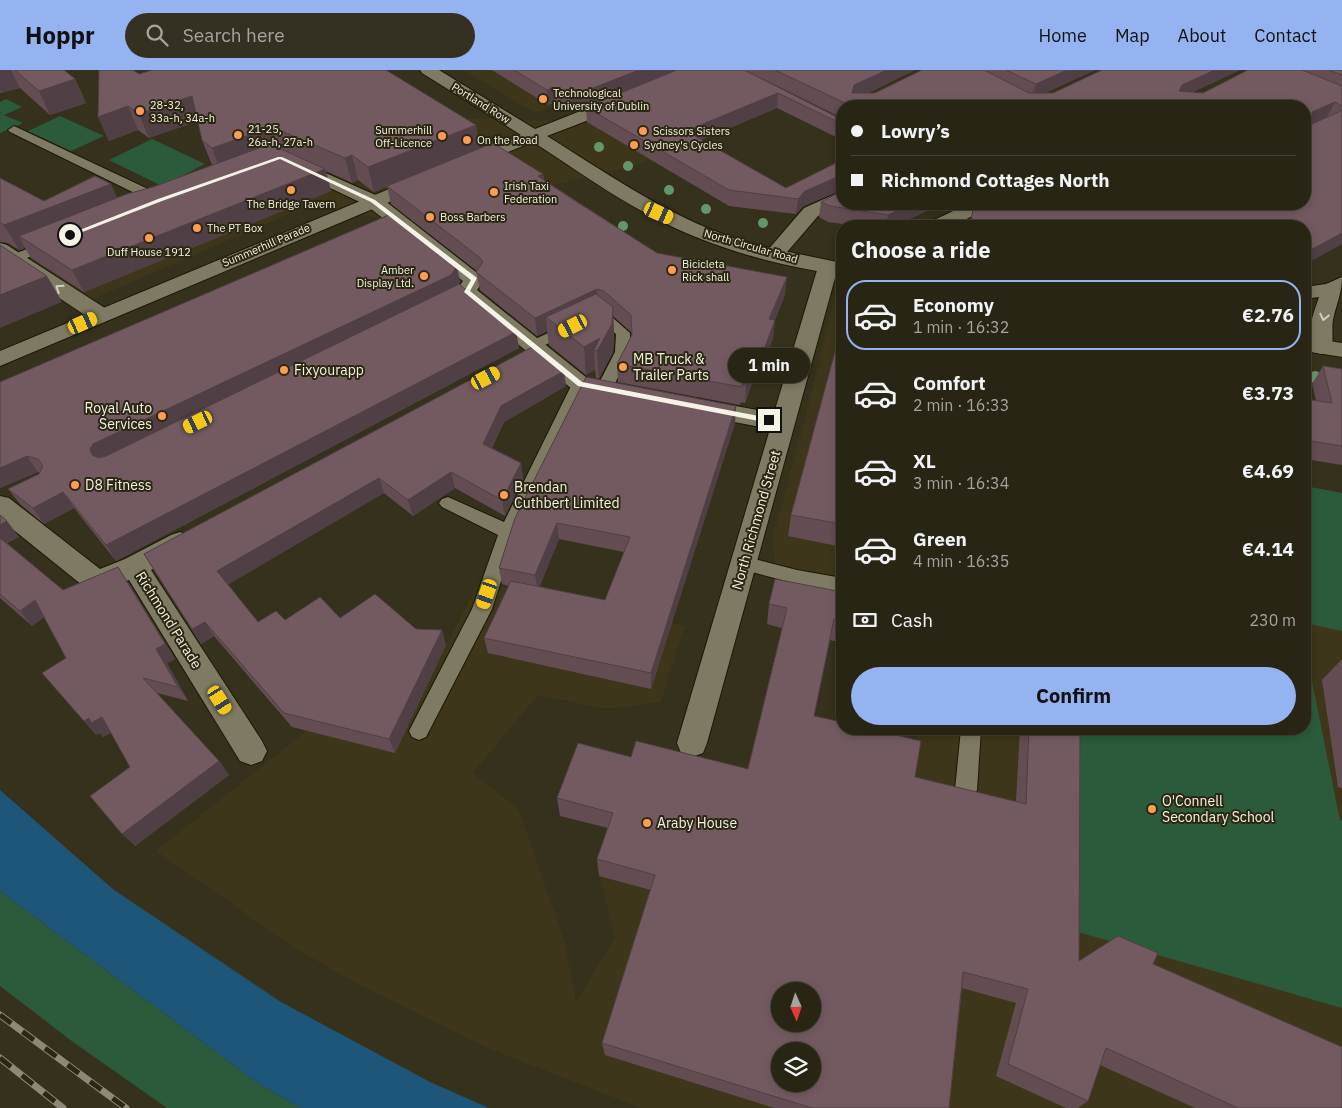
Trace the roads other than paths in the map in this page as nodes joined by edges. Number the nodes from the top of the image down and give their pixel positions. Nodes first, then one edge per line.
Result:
1 (428, 70) edge
2 (640, 93) edge
3 (14, 130) dead end
4 (534, 136) junction
5 (280, 158) edge
6 (836, 200) edge
7 (373, 201) junction
8 (142, 207) edge
9 (970, 210) edge
10 (949, 220) edge
11 (61, 239) edge
12 (774, 255) junction
13 (5, 258) edge
14 (835, 268) edge
15 (1337, 286) edge
16 (1311, 292) edge
17 (100, 316) junction
18 (536, 347) junction
19 (1323, 347) edge
20 (0, 359) edge
21 (512, 363) edge
22 (580, 384) junction
23 (604, 389) junction
24 (642, 396) edge
25 (680, 403) edge
26 (783, 423) junction
27 (23, 490) edge
28 (0, 500) edge
29 (448, 503) dead end
30 (0, 505) edge
31 (508, 532) junction
32 (197, 533) edge
33 (744, 563) junction
34 (136, 566) junction
35 (836, 584) edge
36 (419, 731) dead end
37 (971, 735) edge
38 (692, 743) dead end
39 (251, 751) dead end
40 (966, 790) edge

1 - 4 street, Portland Row
2 - 4 street, Summerhill Parade
3 - 8 lane
4 - 7 street, Summerhill Parade
4 - 12 street, North Circular Road
5 - 7 street
6 - 12 street
7 - 17 street, Summerhill Parade
7 - 18 street
9 - 10 street
11 - 13 lane
12 - 14 street, North Circular Road
17 -> 13 street
14 - 26 street, North Richmond Street
15 - 16 street
15 -> 19 street
17 - 20 street, Summerhill Parade
18 - 21 street
18 - 22 street
18 - 23 lane
22 - 23 street
22 - 31 lane
23 - 24 street
25 - 26 street
26 - 33 street, North Richmond Street
27 - 28 street
29 - 31 lane
30 - 34 street
31 - 36 lane
32 - 34 street
33 - 35 lane
33 - 38 street, North Richmond Street
34 - 39 street, Richmond Parade
37 - 40 lane

